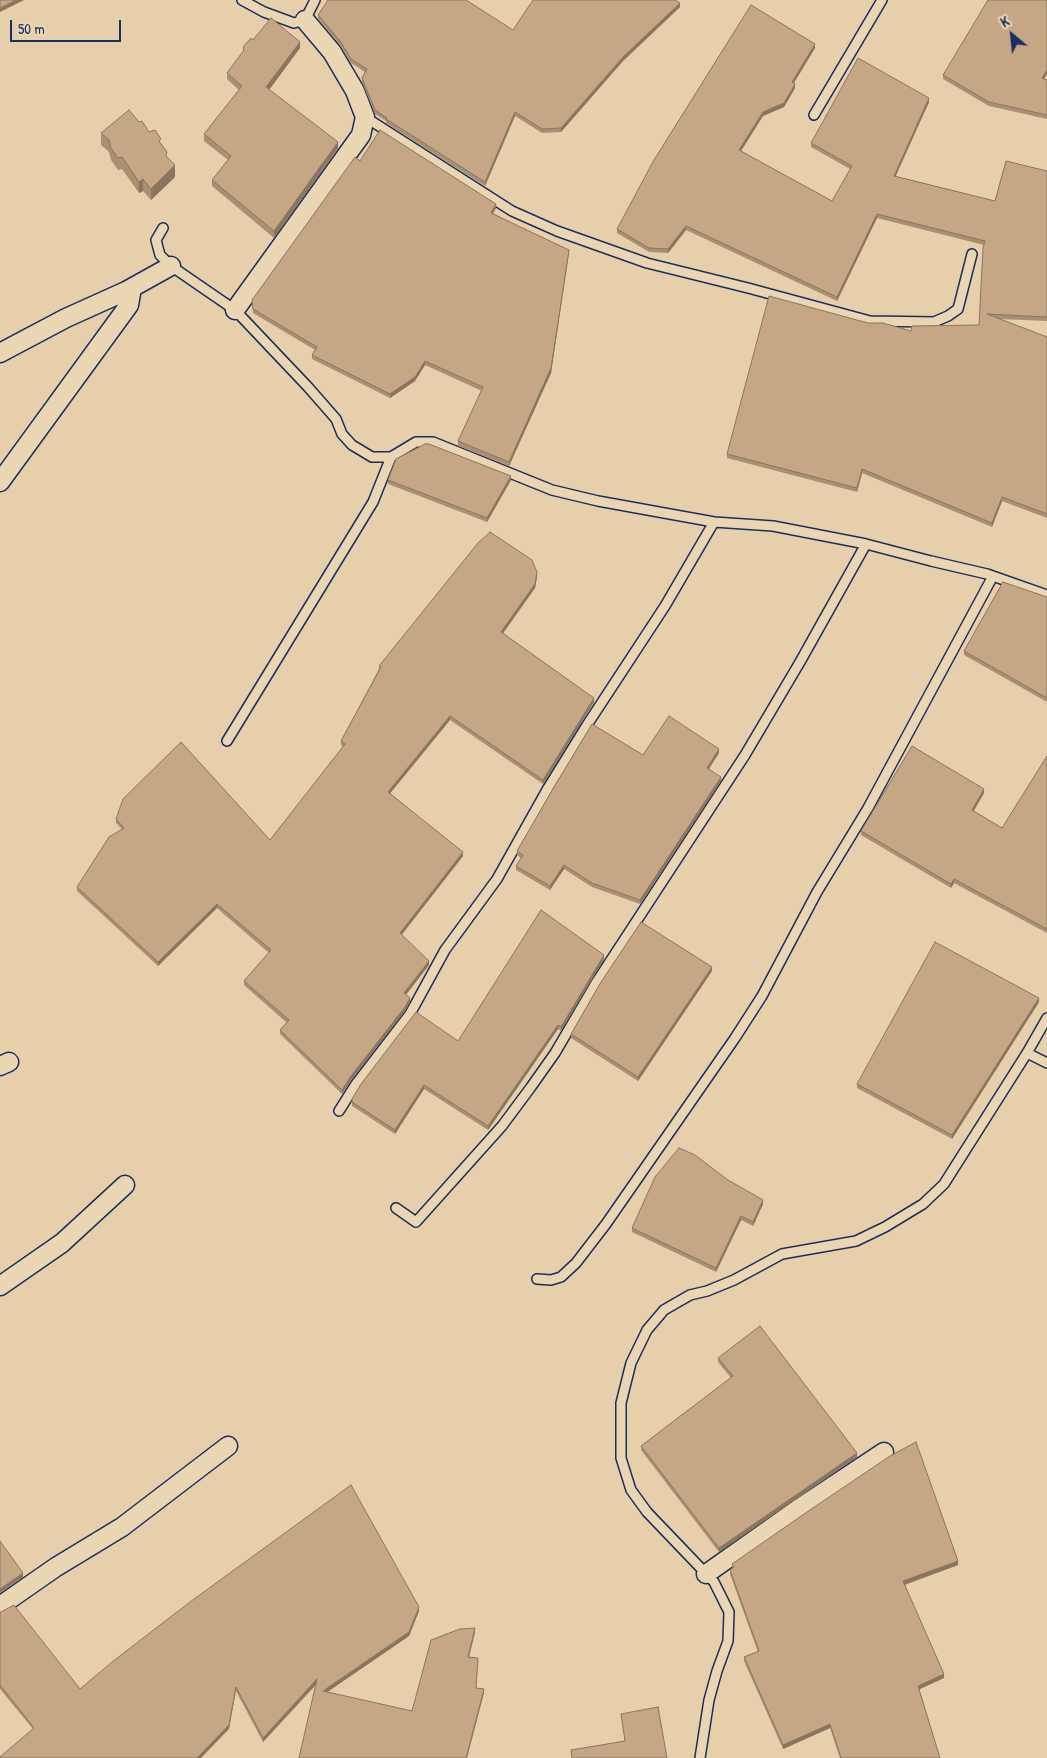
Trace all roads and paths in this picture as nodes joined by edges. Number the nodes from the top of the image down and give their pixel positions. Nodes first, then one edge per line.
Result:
1 (242, 0) edge
2 (316, 0) edge
3 (882, 0) edge
4 (305, 20) junction
5 (814, 115) dead end
6 (365, 117) junction
7 (163, 228) dead end
8 (972, 254) dead end
9 (171, 266) junction
10 (132, 288) junction
11 (235, 310) junction
12 (0, 353) edge
13 (391, 457) junction
14 (0, 482) edge
15 (714, 522) junction
16 (866, 544) junction
17 (993, 576) junction
18 (1047, 596) edge
19 (227, 740) dead end
20 (1045, 1021) edge
21 (1027, 1053) junction
22 (1047, 1063) edge
23 (339, 1111) dead end
24 (125, 1185) dead end
25 (396, 1208) dead end
26 (537, 1279) dead end
27 (0, 1286) edge
28 (228, 1446) dead end
29 (884, 1452) dead end
30 (706, 1574) junction
31 (0, 1606) edge
32 (700, 1758) edge

1 - 4 lane
2 - 4 lane
3 - 5 lane
4 - 6 street
6 - 8 lane
6 - 11 street
7 - 9 lane
9 - 10 street
9 - 11 lane
10 - 12 street
10 - 14 street
11 - 13 lane
13 - 15 lane
13 - 19 lane
15 - 16 lane
15 - 23 lane
16 - 17 lane
16 - 25 lane
17 - 18 lane
17 - 26 lane
20 - 21 lane
21 - 22 lane
21 - 30 lane
24 - 27 street
28 - 31 street
29 - 30 street
30 - 32 lane

